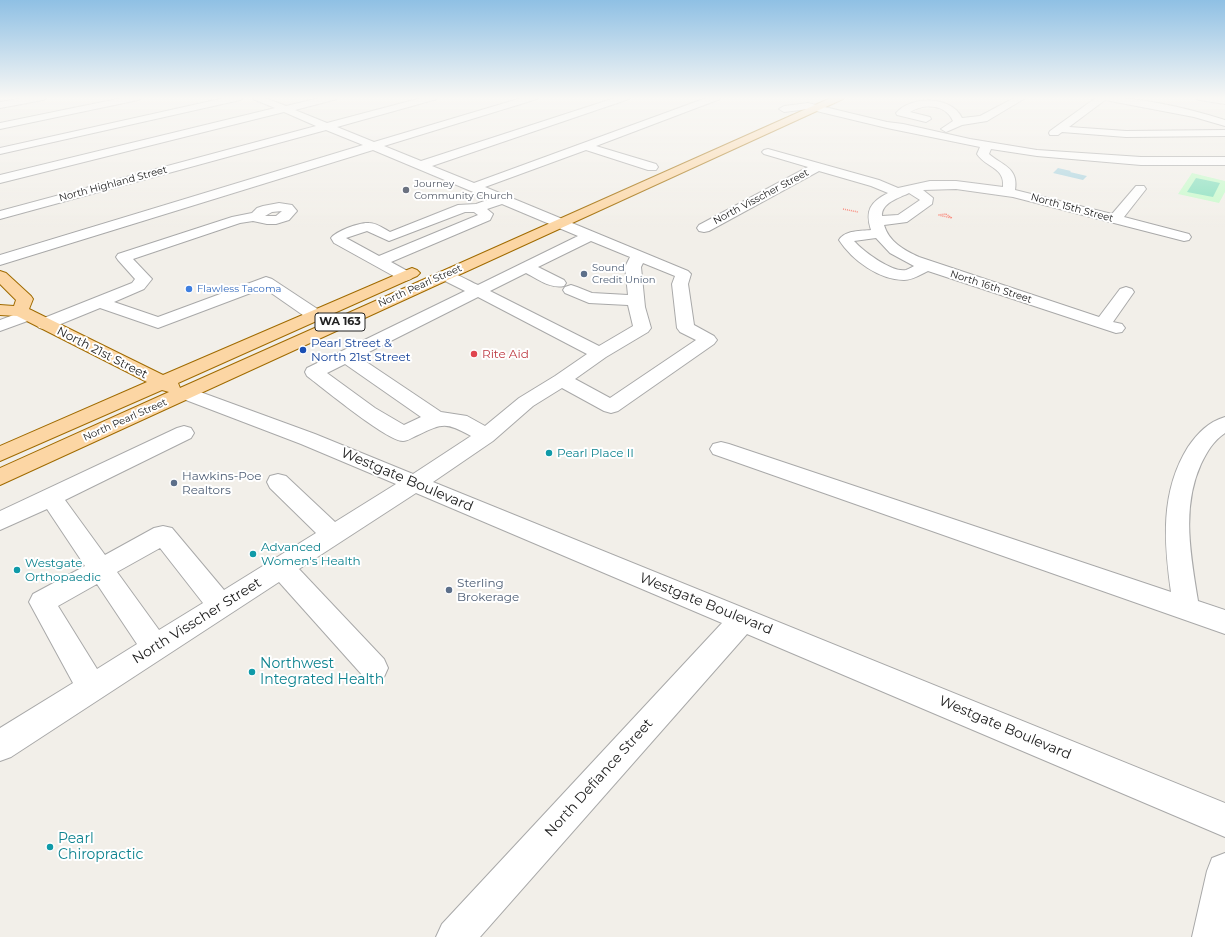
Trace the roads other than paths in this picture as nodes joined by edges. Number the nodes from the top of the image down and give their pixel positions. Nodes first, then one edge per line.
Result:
1 (45, 141) edge
2 (156, 141) edge
3 (273, 141) edge
4 (363, 141) edge
5 (387, 141) edge
6 (494, 141) edge
7 (600, 141) edge
8 (729, 141) edge
9 (967, 141) edge
10 (1182, 141) edge
11 (1188, 144) dead end
12 (373, 145) junction
13 (987, 145) junction
14 (586, 146) junction
15 (1001, 147) junction
16 (0, 151) edge
17 (1201, 151) dead end
18 (768, 152) dead end
19 (666, 161) dead end
20 (1222, 161) edge
21 (996, 163) junction
22 (422, 165) junction
23 (652, 167) junction
24 (817, 167) junction
25 (638, 174) dead end
26 (0, 179) edge
27 (475, 187) junction
28 (912, 189) junction
29 (1140, 189) dead end
30 (1008, 191) junction
31 (895, 192) junction
32 (502, 198) junction
33 (477, 208) junction
34 (0, 215) edge
35 (257, 216) dead end
36 (543, 216) junction
37 (559, 216) junction
38 (1115, 219) junction
39 (521, 225) dead end
40 (704, 228) dead end
41 (877, 228) junction
42 (589, 236) junction
43 (1184, 237) dead end
44 (390, 238) junction
45 (410, 248) junction
46 (638, 256) junction
47 (0, 260) edge
48 (378, 262) junction
49 (928, 265) junction
50 (427, 267) dead end
51 (526, 267) junction
52 (444, 275) junction
53 (0, 276) edge
54 (405, 276) junction
55 (478, 291) junction
56 (1126, 292) dead end
57 (636, 300) junction
58 (100, 302) junction
59 (0, 310) edge
60 (23, 313) junction
61 (316, 316) junction
62 (45, 324) junction
63 (0, 326) edge
64 (600, 353) junction
65 (346, 356) junction
66 (562, 380) junction
67 (162, 383) junction
68 (185, 393) junction
69 (436, 418) junction
70 (1225, 424) edge
71 (184, 433) dead end
72 (486, 436) junction
73 (721, 449) dead end
74 (0, 454) edge
75 (0, 477) edge
76 (278, 482) dead end
77 (415, 483) junction
78 (51, 497) junction
79 (0, 521) edge
80 (333, 535) junction
81 (282, 568) junction
82 (101, 569) junction
83 (221, 606) junction
84 (1186, 609) junction
85 (743, 619) junction
86 (1225, 622) edge
87 (155, 648) junction
88 (374, 668) dead end
89 (92, 688) junction
90 (0, 746) edge
91 (1225, 820) edge
92 (1225, 871) edge
93 (455, 937) edge
94 (1211, 937) edge

1 - 16 street
2 - 26 street
3 - 34 street, North Highland Street
4 - 12 street
5 - 12 street
6 - 22 street
7 - 14 street
8 - 37 main road, North Pearl Street / WA 163
9 - 13 street
10 - 11 street
12 - 22 street
12 - 47 street
13 - 15 street
13 - 21 street
14 - 23 street
14 - 27 street
15 - 20 street
15 - 21 street
17 - 20 street
18 - 24 street
19 - 23 main road
21 - 30 street
22 - 27 street
23 - 25 main road
24 - 31 street
24 - 40 street, North Visscher Street
27 - 32 street
28 - 30 street, North 15th Street
28 - 31 street
28 - 41 street
29 - 38 street
30 - 38 street, North 15th Street
31 - 41 street
32 - 33 street
32 - 36 street
33 - 44 street
33 - 45 street
35 - 58 street
36 - 37 street
36 - 39 main road
37 - 42 street
37 - 52 main road, North Pearl Street / WA 163
38 - 43 street, North 15th Street
41 - 49 street, North 16th Street
41 - 49 street
42 - 46 street
42 - 51 street
44 - 45 street
44 - 48 street
45 - 48 street
46 - 57 street
46 - 66 street
48 - 54 street
49 - 56 street, North 16th Street
50 - 54 main road, North Pearl Street / WA 163
51 - 55 street
51 - 57 street
52 - 55 street
52 - 68 main road, North Pearl Street / WA 163
53 - 60 main road
54 - 61 main road, North Pearl Street / WA 163
55 - 64 street
55 - 65 street
57 - 64 street, North Visscher Street
58 - 61 street
58 - 62 street
59 - 60 main road, North 21st Street
60 - 62 main road, North 21st Street
60 - 63 street
61 - 67 main road, North Pearl Street / WA 163
62 - 67 main road, North 21st Street
64 - 66 street, North Visscher Street
65 - 69 street
65 - 69 street
66 - 72 street, North Visscher Street
67 - 68 main road, North 21st Street
67 - 74 main road, North Pearl Street / WA 163
68 - 75 main road, North Pearl Street / WA 163
68 - 77 street, Westgate Boulevard
69 - 72 street
70 - 84 street
71 - 78 street
72 - 77 street, North Visscher Street
73 - 84 street
76 - 80 street
77 - 80 street, North Visscher Street
77 - 85 street, Westgate Boulevard
78 - 79 street
78 - 82 street
80 - 81 street, North Visscher Street
81 - 83 street, North Visscher Street
81 - 88 street
82 - 83 street
82 - 87 street
82 - 89 street
83 - 87 street, North Visscher Street
84 - 86 street
85 - 91 street, Westgate Boulevard
85 - 93 street, North Defiance Street
87 - 89 street, North Visscher Street
89 - 90 street, North Visscher Street
92 - 94 street

